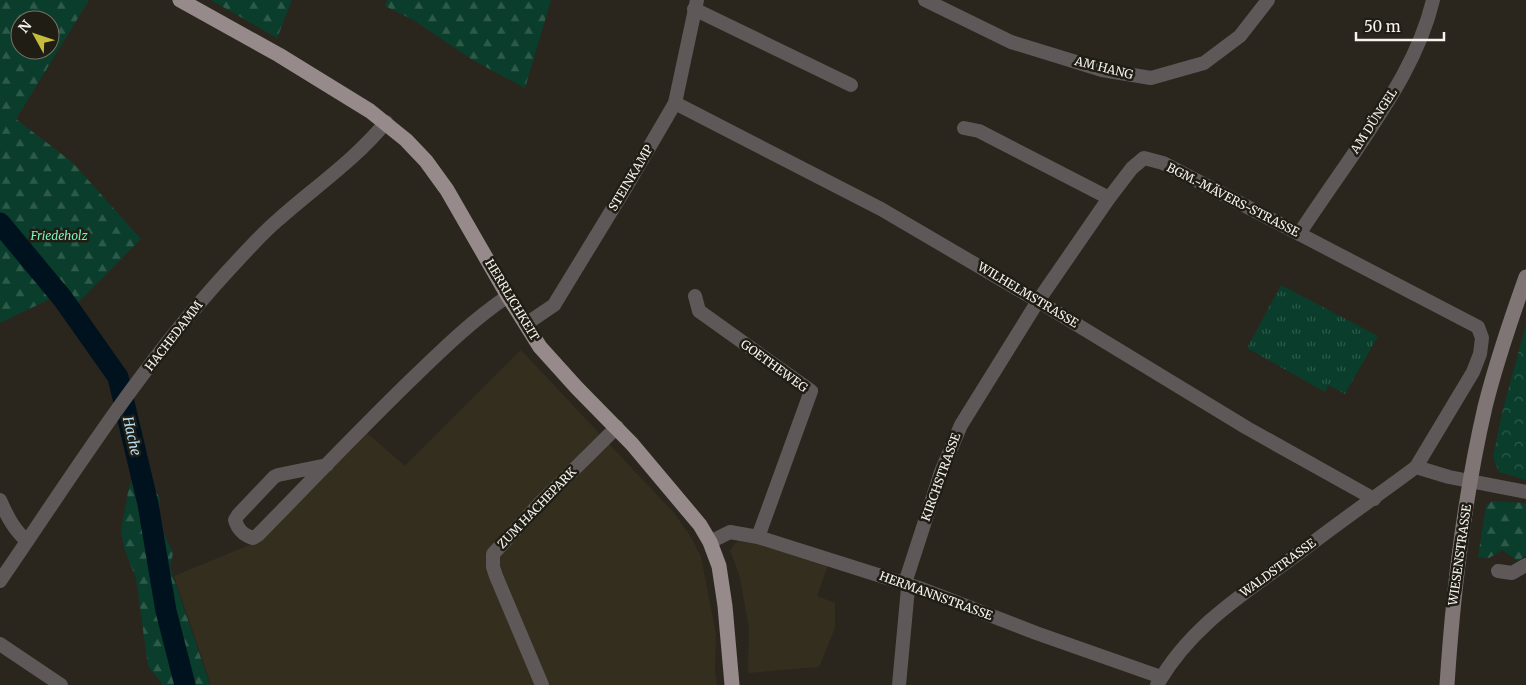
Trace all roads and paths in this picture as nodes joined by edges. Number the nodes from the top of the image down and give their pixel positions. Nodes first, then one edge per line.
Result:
1 (180, 0) edge
2 (924, 0) edge
3 (1268, 0) edge
4 (1433, 0) edge
5 (695, 5) edge
6 (851, 85) dead end
7 (675, 103) junction
8 (386, 122) junction
9 (964, 128) dead end
10 (1109, 198) junction
11 (1299, 234) junction
12 (1526, 277) edge
13 (508, 296) junction
14 (695, 296) dead end
15 (1038, 301) junction
16 (526, 324) junction
17 (1478, 328) joint
18 (617, 427) junction
19 (327, 465) junction
20 (1416, 467) junction
21 (1471, 482) junction
22 (1526, 492) edge
23 (1374, 499) junction
24 (0, 500) edge
25 (758, 537) junction
26 (27, 542) junction
27 (710, 542) junction
28 (1526, 565) edge
29 (1498, 572) dead end
30 (0, 581) edge
31 (905, 583) junction
32 (0, 644) edge
33 (1159, 681) edge
34 (61, 685) edge
35 (542, 685) edge
36 (732, 685) edge
37 (899, 685) edge
38 (1447, 685) edge

1 - 8 main road, HERRLICHKEIT
2 - 3 street, AM HANG
4 - 11 street, AM DÜNGEL
5 - 6 street, STEINKAMP
5 - 7 street, STEINKAMP
7 - 15 street, WILHELMSTRASSE
7 - 16 street, STEINKAMP
8 - 13 main road, HERRLICHKEIT
8 - 26 street, HACHEDAMM
9 - 10 street
10 - 11 street, BGM.-MÄVERS-STRASSE
10 - 15 street, BGM.-MÄVERS-STRASSE
11 - 17 street, BGM.-MÄVERS-STRASSE
12 - 21 main road
13 - 16 main road, HERRLICHKEIT
13 - 19 street
14 - 25 street, GOETHEWEG
15 - 23 street, WILHELMSTRASSE
15 - 31 street, KIRCHSTRASSE
16 - 18 main road, HERRLICHKEIT
17 - 20 street, WALDSTRASSE
18 - 27 main road, HERRLICHKEIT
18 - 35 street, ZUM HACHEPARK
19 - 19 street
20 - 21 street
20 - 23 street, WALDSTRASSE
21 - 22 street
21 - 38 main road, WIESENSTRASSE
23 - 33 street, WALDSTRASSE
24 - 26 street
25 - 27 street, HERMANNSTRASSE
25 - 31 street, HERMANNSTRASSE
26 - 30 street, HACHEDAMM
27 - 36 main road, HERRLICHKEIT
28 - 29 street
31 - 33 street, HERMANNSTRASSE
31 - 37 street
32 - 34 street

